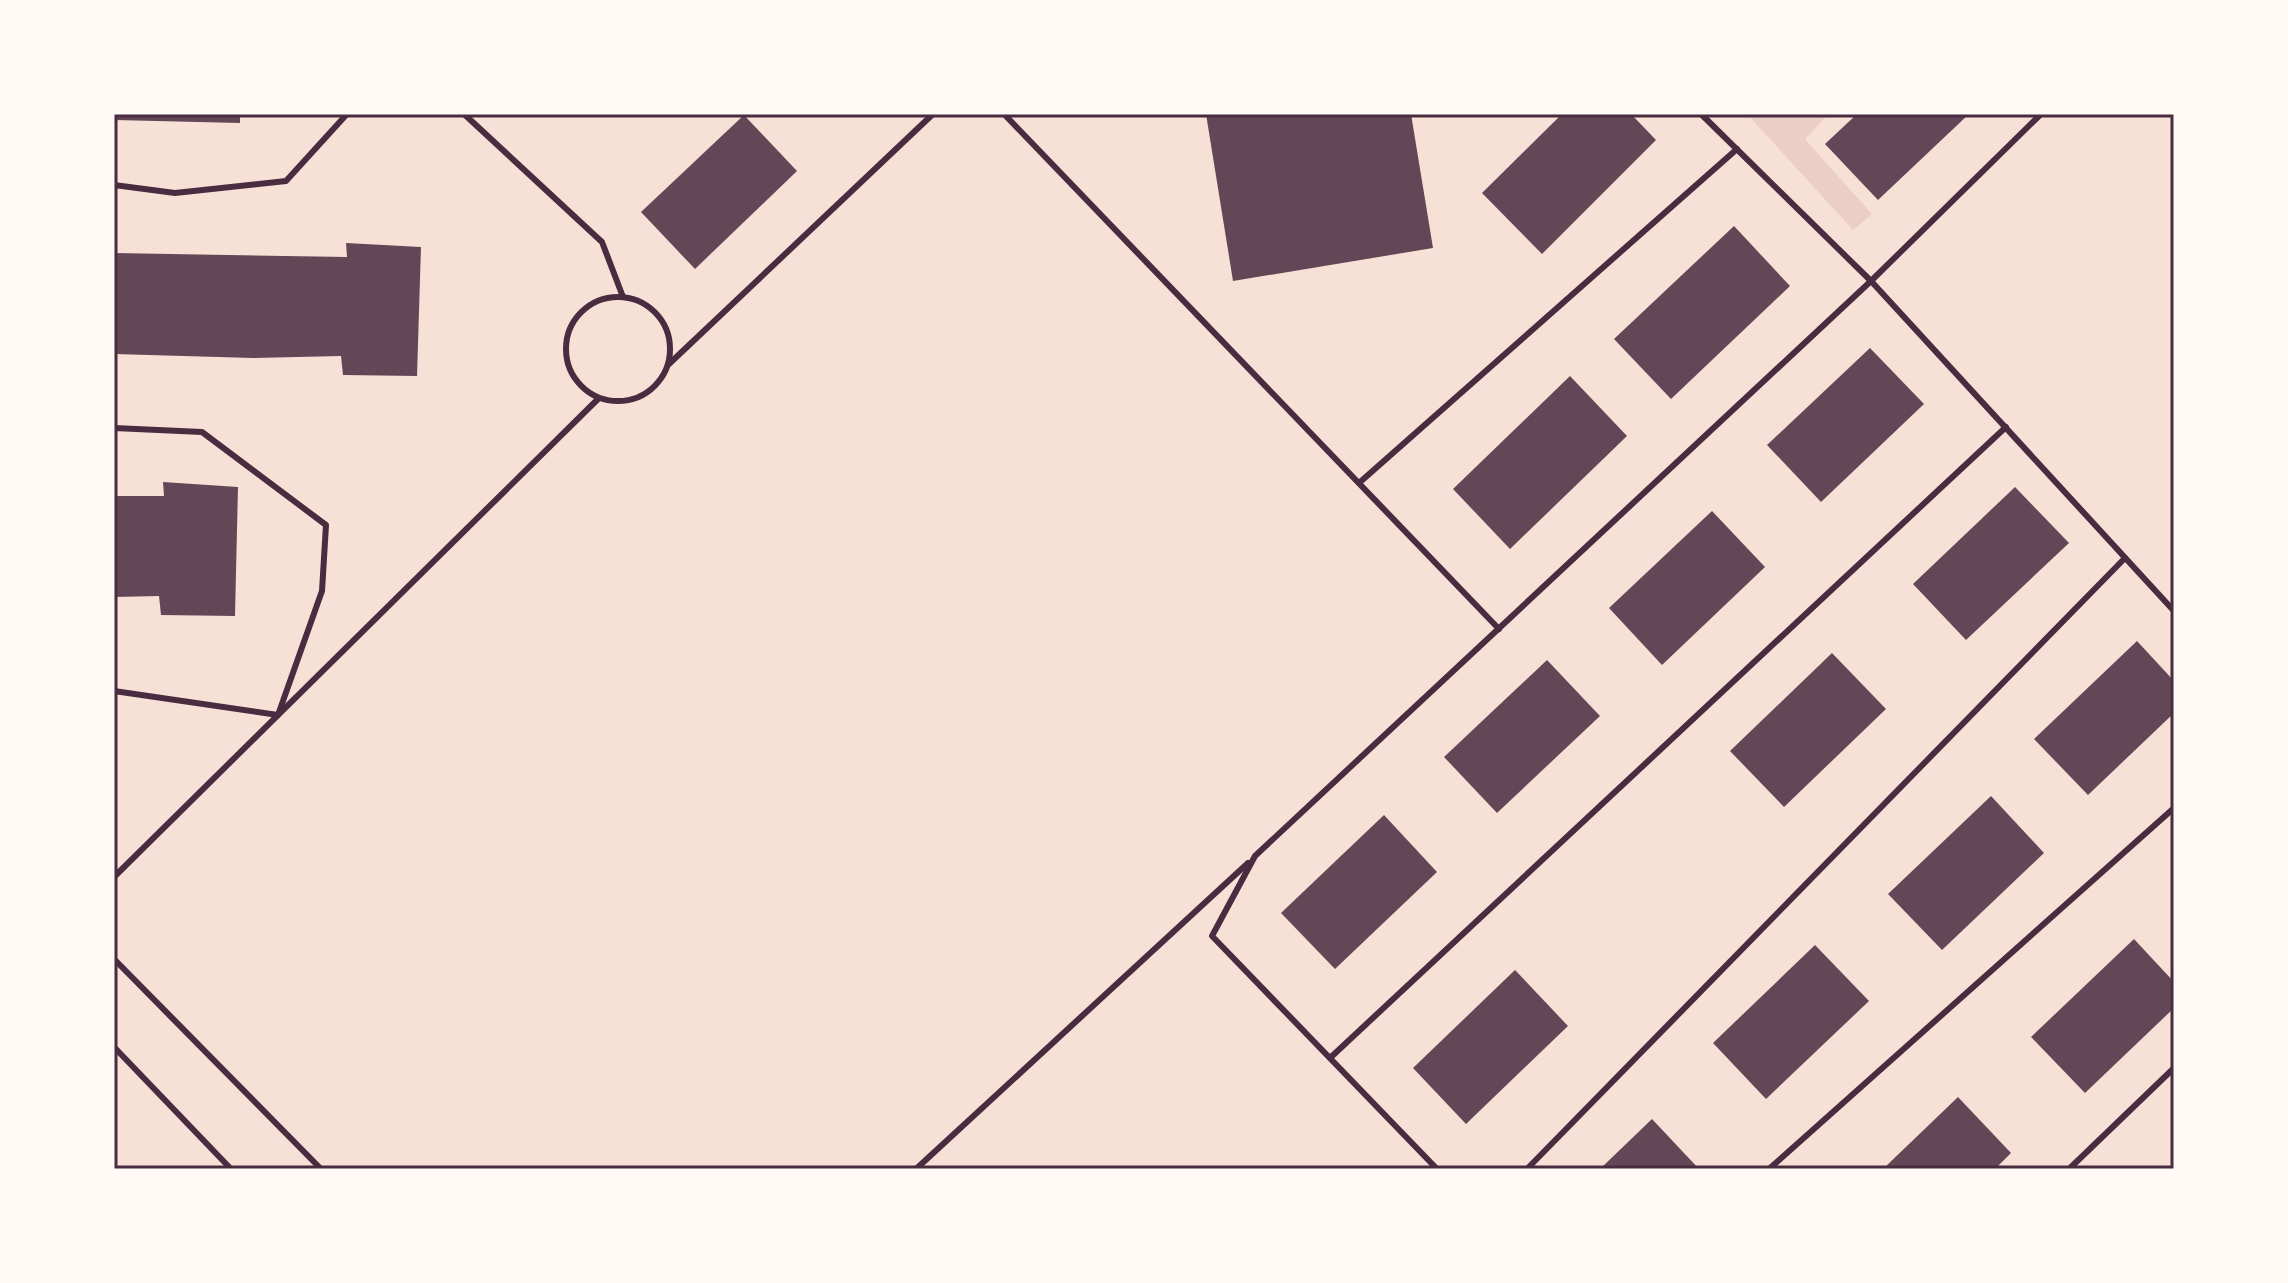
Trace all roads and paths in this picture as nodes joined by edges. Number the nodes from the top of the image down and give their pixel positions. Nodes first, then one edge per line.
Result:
1 (347, 114) edge
2 (464, 114) edge
3 (933, 114) edge
4 (1004, 114) edge
5 (1701, 114) edge
6 (2041, 114) edge
7 (1737, 149) junction
8 (114, 185) edge
9 (1871, 281) junction
10 (623, 297) junction
11 (669, 364) junction
12 (598, 399) junction
13 (2006, 427) junction
14 (114, 428) edge
15 (1359, 483) junction
16 (2125, 558) junction
17 (2174, 611) edge
18 (1499, 629) junction
19 (114, 691) edge
20 (278, 715) junction
21 (2174, 808) edge
22 (1257, 855) junction
23 (114, 877) edge
24 (114, 959) edge
25 (114, 1047) edge
26 (1330, 1058) junction
27 (2174, 1068) edge
28 (231, 1169) edge
29 (321, 1169) edge
30 (916, 1169) edge
31 (1437, 1169) edge
32 (1527, 1169) edge
33 (1769, 1169) edge
34 (2069, 1169) edge

1 - 8 lane
2 - 10 lane
3 - 11 lane
4 - 15 lane
5 - 7 lane
6 - 9 lane
7 - 9 lane
7 - 15 lane
9 - 13 lane
9 - 18 lane
10 - 11 lane
10 - 12 lane
11 - 12 lane
12 - 20 lane
13 - 16 lane
13 - 26 lane
14 - 20 lane
15 - 18 lane
16 - 17 lane
16 - 32 lane
18 - 22 lane
19 - 20 lane
20 - 23 lane
21 - 33 lane
22 - 26 lane
22 - 30 lane
24 - 29 lane
25 - 28 lane
26 - 31 lane
27 - 34 lane

